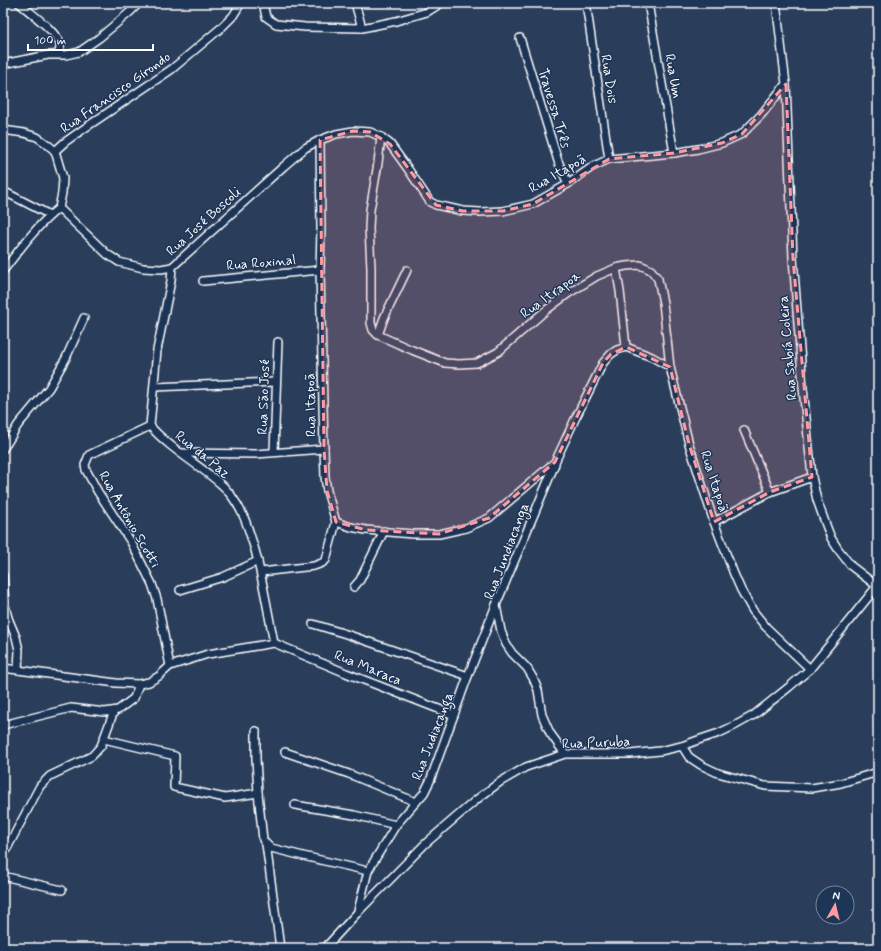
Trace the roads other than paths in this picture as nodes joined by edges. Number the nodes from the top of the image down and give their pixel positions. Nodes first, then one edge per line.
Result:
1 (19, 3) edge
2 (242, 3) edge
3 (263, 3) edge
4 (355, 3) edge
5 (441, 3) edge
6 (586, 3) edge
7 (648, 3) edge
8 (776, 3) edge
9 (138, 4) edge
10 (362, 28) junction
11 (520, 38) dead end
12 (58, 54) junction
13 (3, 64) edge
14 (786, 84) junction
15 (3, 130) edge
16 (381, 137) junction
17 (320, 140) junction
18 (55, 151) junction
19 (674, 154) junction
20 (609, 159) junction
21 (568, 184) junction
22 (3, 191) edge
23 (59, 208) junction
24 (50, 215) junction
25 (172, 267) junction
26 (616, 268) junction
27 (320, 270) junction
28 (407, 270) dead end
29 (3, 271) edge
30 (204, 281) dead end
31 (84, 318) dead end
32 (378, 335) junction
33 (278, 342) dead end
34 (626, 347) junction
35 (670, 367) junction
36 (276, 382) junction
37 (154, 387) junction
38 (150, 426) junction
39 (744, 430) dead end
40 (3, 449) edge
41 (324, 449) junction
42 (274, 452) junction
43 (181, 453) junction
44 (555, 462) junction
45 (812, 476) junction
46 (770, 492) junction
47 (336, 522) junction
48 (714, 522) junction
49 (384, 532) junction
50 (258, 561) junction
51 (261, 572) junction
52 (3, 574) edge
53 (878, 586) edge
54 (354, 587) dead end
55 (180, 590) dead end
56 (496, 605) junction
57 (5, 618) edge
58 (314, 624) dead end
59 (274, 643) junction
60 (170, 666) junction
61 (3, 668) edge
62 (810, 669) junction
63 (18, 670) junction
64 (468, 676) junction
65 (139, 684) junction
66 (114, 711) junction
67 (454, 715) junction
68 (3, 724) edge
69 (256, 731) dead end
70 (104, 739) junction
71 (682, 746) junction
72 (285, 752) dead end
73 (565, 754) junction
74 (878, 772) edge
75 (258, 793) junction
76 (416, 802) junction
77 (295, 805) dead end
78 (396, 825) junction
79 (266, 844) junction
80 (3, 856) edge
81 (368, 871) junction
82 (3, 876) edge
83 (62, 890) dead end
84 (358, 912) junction
85 (280, 948) edge
86 (324, 948) edge

1 - 12 street
2 - 18 street, Rua Francisco Girondo
3 - 10 street
4 - 10 street
5 - 10 street
6 - 20 street, Rua Dois
7 - 19 street, Rua Um
8 - 14 street
9 - 12 street
11 - 21 street, Travessa Três
12 - 13 street
14 - 19 street, Rua Itapoã
14 - 45 street, Rua Sabiá Coleira
15 - 18 street
16 - 17 street, Rua Itapoã
16 - 21 street, Rua Itapoã
16 - 32 street
17 - 25 street, Rua José Boscoli
17 - 27 street, Rua Itapoã
18 - 23 street
19 - 20 street, Rua Itapoã
20 - 21 street, Rua Itapoã
22 - 24 street
23 - 24 street
23 - 25 street, Rua José Boscoli
24 - 29 street
25 - 37 street
26 - 32 street, Rua Itrapoa
26 - 34 street
26 - 35 street, Rua Itrapoa
27 - 30 street, Rua Roxinal
27 - 41 street, Rua Itapoã
28 - 32 street
31 - 40 street
33 - 36 street, Rua São José
34 - 35 street
34 - 44 street
35 - 48 street, Rua Itapoã
36 - 37 street
36 - 42 street, Rua São José
37 - 38 street
38 - 43 street, Rua da Paz
38 - 60 street, Rua Antônio Scotti
39 - 46 street
41 - 42 street, Rua São José
41 - 47 street, Rua Itapoã
42 - 43 street, Rua São José
43 - 50 street, Rua da Paz
44 - 49 street
44 - 56 street, Rua Jundiacanga
45 - 46 street
45 - 53 street, Rua Sabiá Coleira
46 - 48 street
47 - 49 street
47 - 51 street
48 - 62 street, Rua Itapoã
49 - 54 street
50 - 51 street, Rua da Paz
50 - 55 street
51 - 59 street, Rua da Paz
52 - 57 street
53 - 62 street, Rua Puruba
56 - 64 street, Rua Judiacanga
56 - 73 street, Rua Jundiacanga
57 - 63 street
58 - 64 street
59 - 60 street
59 - 67 street, Rua Maraca
60 - 65 street
61 - 63 street
62 - 71 street, Rua Puruba
63 - 65 street
64 - 67 street, Rua Judiacanga
65 - 66 street
66 - 68 street
66 - 70 street
67 - 76 street, Rua Judiacanga
69 - 75 street
70 - 75 street
70 - 80 street
71 - 73 street, Rua Puruba
71 - 74 street
72 - 76 street
73 - 84 street, Rua Puruba
75 - 79 street
76 - 78 street, Rua Judiacanga
77 - 78 street
78 - 81 street, Rua Judiacanga
79 - 81 street
79 - 85 street
81 - 84 street, Rua Judiacanga
82 - 83 street
84 - 86 street, Rua Puruba

